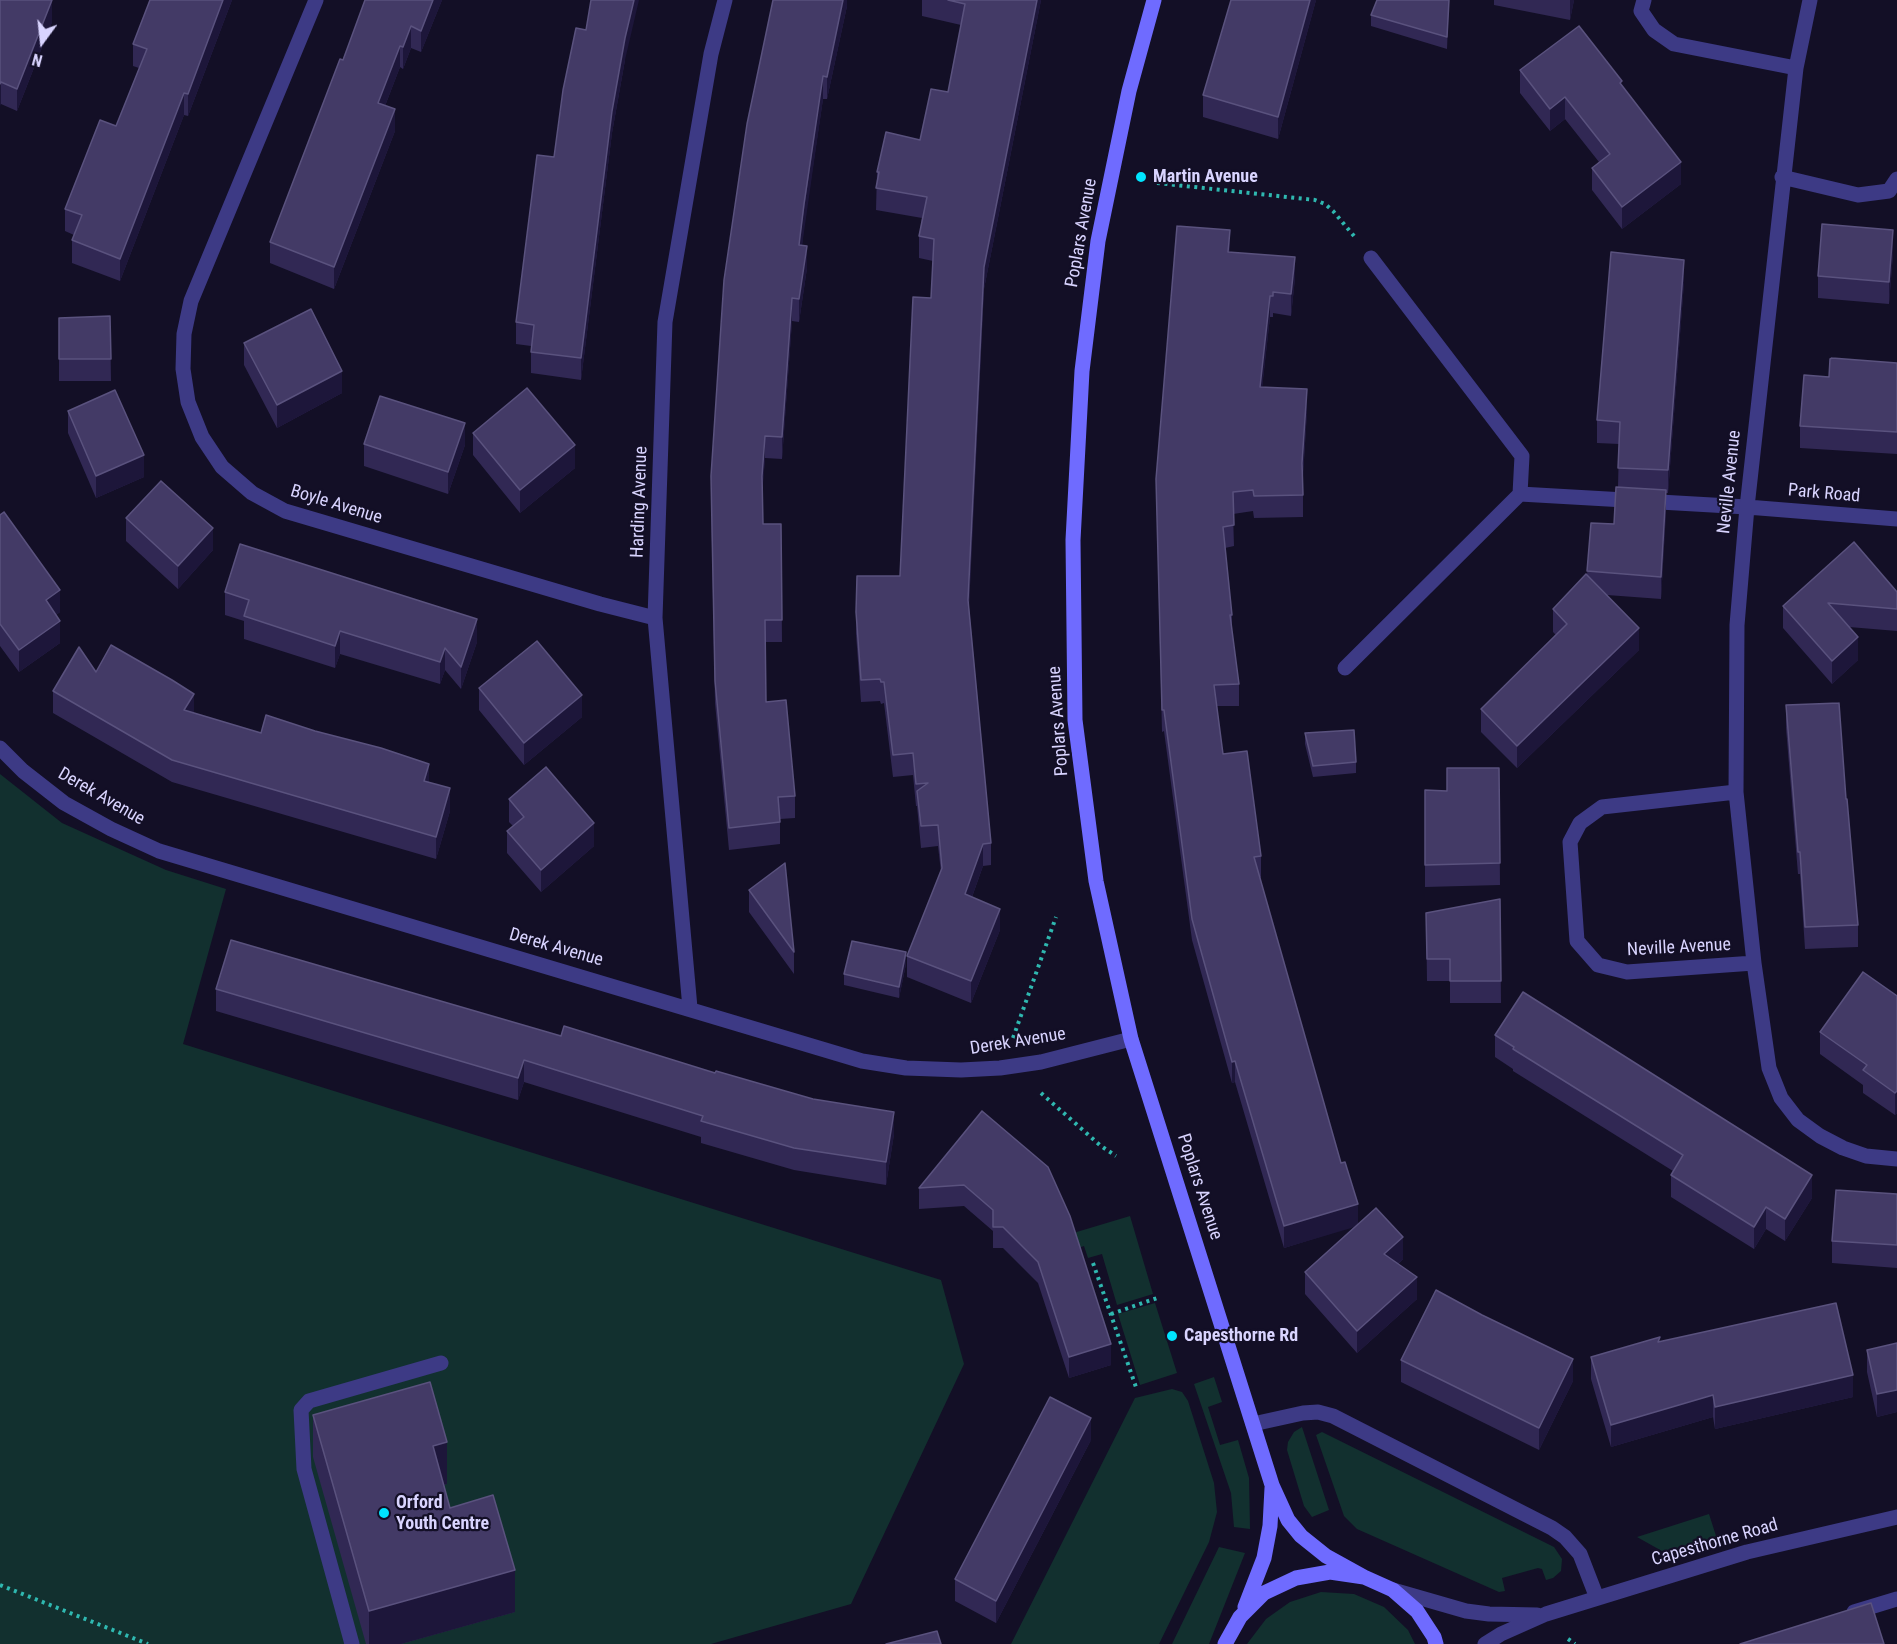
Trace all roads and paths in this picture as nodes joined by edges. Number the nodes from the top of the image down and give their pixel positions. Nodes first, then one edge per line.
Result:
1 (316, 0) edge
2 (725, 0) edge
3 (1154, 0) edge
4 (1644, 0) edge
5 (1810, 0) edge
6 (1796, 68) junction
7 (1782, 177) junction
8 (1897, 179) edge
9 (1157, 183) dead end
10 (1371, 258) joint
11 (1520, 494) junction
12 (1747, 507) junction
13 (1897, 519) edge
14 (655, 618) junction
15 (1345, 668) dead end
16 (0, 748) edge
17 (1737, 792) junction
18 (1056, 917) dead end
19 (1754, 963) junction
20 (690, 1008) junction
21 (1131, 1039) junction
22 (1011, 1044) dead end
23 (1040, 1092) dead end
24 (1116, 1156) dead end
25 (1897, 1159) edge
26 (1093, 1263) dead end
27 (1160, 1297) dead end
28 (1111, 1314) junction
29 (441, 1364) dead end
30 (1137, 1390) dead end
31 (1253, 1424) junction
32 (1272, 1485) junction
33 (1897, 1517) edge
34 (1364, 1578) junction
35 (0, 1585) edge
36 (1393, 1590) junction
37 (1597, 1598) junction
38 (1897, 1599) edge
39 (1546, 1614) junction
40 (1240, 1617) junction
41 (1840, 1617) edge
42 (148, 1644) edge
43 (352, 1644) edge
44 (1225, 1644) edge
45 (1436, 1644) edge
46 (1485, 1644) edge

1 - 14 street, Boyle Avenue
2 - 14 street, Harding Avenue
3 - 21 street, Poplars Avenue
4 - 6 street
5 - 6 street, Neville Avenue
6 - 7 street, Neville Avenue
7 - 8 street
7 - 12 street, Neville Avenue
9 - 10 path
10 - 11 street
11 - 12 street, Park Road
11 - 15 street
12 - 13 street, Park Road
12 - 17 street, Neville Avenue
14 - 20 street, Harding Avenue
16 - 20 street, Derek Avenue
17 - 19 street, Neville Avenue
17 - 19 street, Neville Avenue
18 - 22 path
19 - 25 street, Neville Avenue
20 - 21 street, Derek Avenue
21 - 31 street, Poplars Avenue
23 - 24 path
26 - 28 path
27 - 28 path
28 - 30 path
29 - 43 street
31 - 32 street, Poplars Avenue
31 - 37 street
32 - 34 street, Poplars Avenue
32 - 40 street, Poplars Avenue
33 - 37 street, Capesthorne Road
34 - 36 street
34 - 40 street
35 - 42 path
36 - 39 street, Capesthorne Road
36 - 45 street
37 - 39 street, Capesthorne Road
38 - 41 street
39 - 46 street, Capesthorne Road
40 - 44 street

